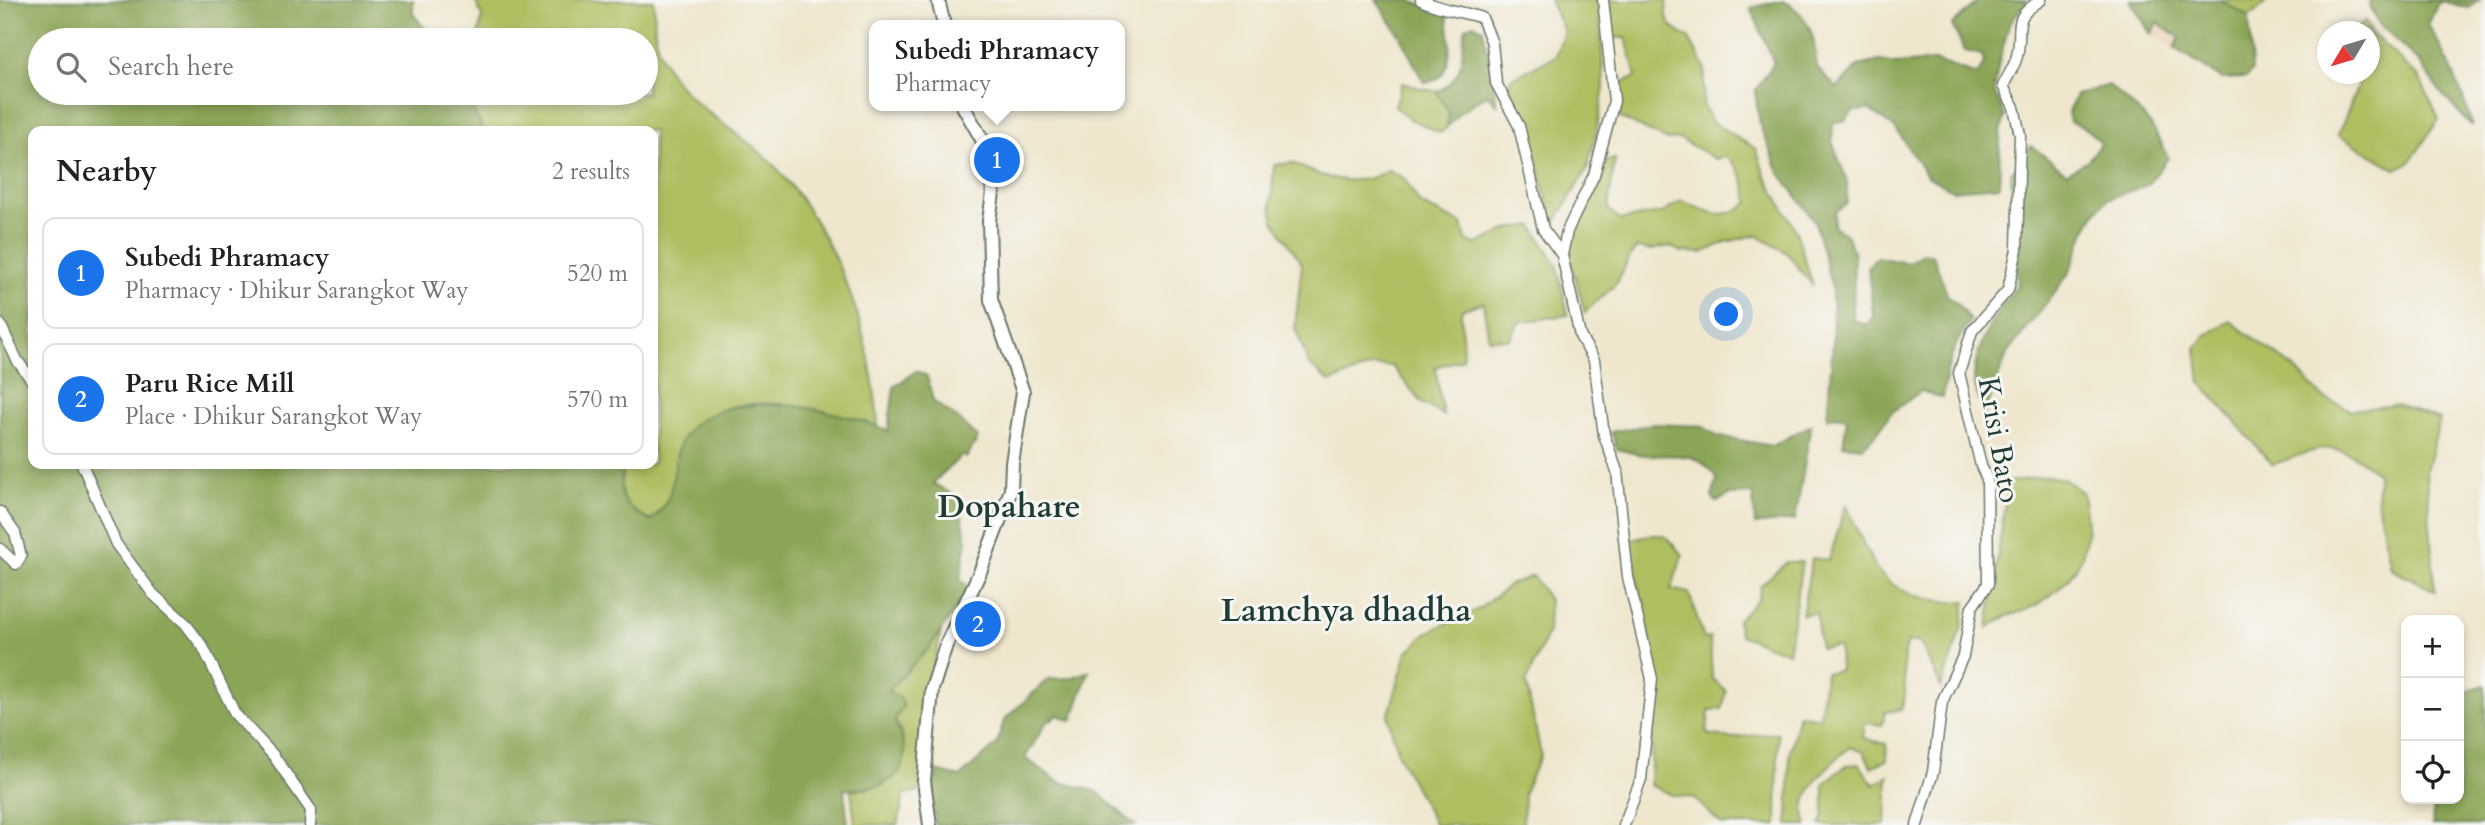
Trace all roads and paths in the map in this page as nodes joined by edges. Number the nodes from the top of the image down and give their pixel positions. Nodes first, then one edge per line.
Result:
1 (938, 0) edge
2 (1421, 0) edge
3 (1603, 0) edge
4 (2041, 0) edge
5 (943, 20) edge
6 (966, 111) edge
7 (1562, 255) junction
8 (0, 324) edge
9 (28, 375) edge
10 (84, 469) edge
11 (0, 512) edge
12 (0, 549) edge
13 (310, 825) edge
14 (930, 825) edge
15 (1624, 825) edge
16 (1917, 825) edge

1 - 5 street
2 - 7 street
3 - 7 street
4 - 16 street, Krisi Bato
6 - 14 street
7 - 15 street
8 - 9 street
10 - 13 street
11 - 12 street

